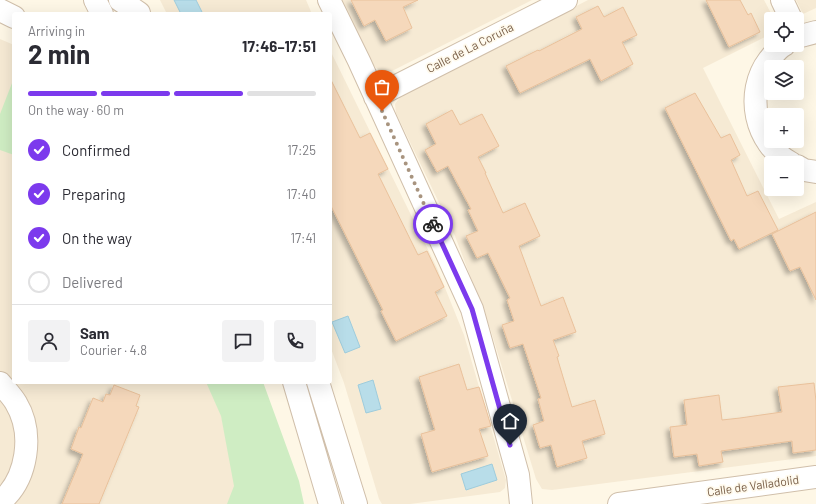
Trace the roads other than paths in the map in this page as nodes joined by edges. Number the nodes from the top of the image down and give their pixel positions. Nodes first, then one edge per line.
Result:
1 (95, 0) edge
2 (120, 0) edge
3 (329, 0) edge
4 (566, 0) edge
5 (782, 0) edge
6 (137, 9) edge
7 (0, 10) edge
8 (101, 12) edge
9 (787, 12) edge
10 (12, 16) edge
11 (776, 52) edge
12 (375, 97) junction
13 (780, 156) edge
14 (804, 170) edge
15 (816, 172) edge
16 (0, 383) edge
17 (295, 384) edge
18 (319, 384) edge
19 (816, 477) edge
20 (0, 502) edge
21 (330, 504) edge
22 (356, 504) edge
23 (521, 504) edge
24 (619, 504) edge

1 - 8 street
2 - 6 street
3 - 12 street
4 - 12 street, Calle de La Coruña
5 - 9 street
7 - 10 street
11 - 13 street
12 - 23 street
14 - 15 street
16 - 20 street
17 - 21 street
18 - 22 street
19 - 24 street, Calle de Valladolid

